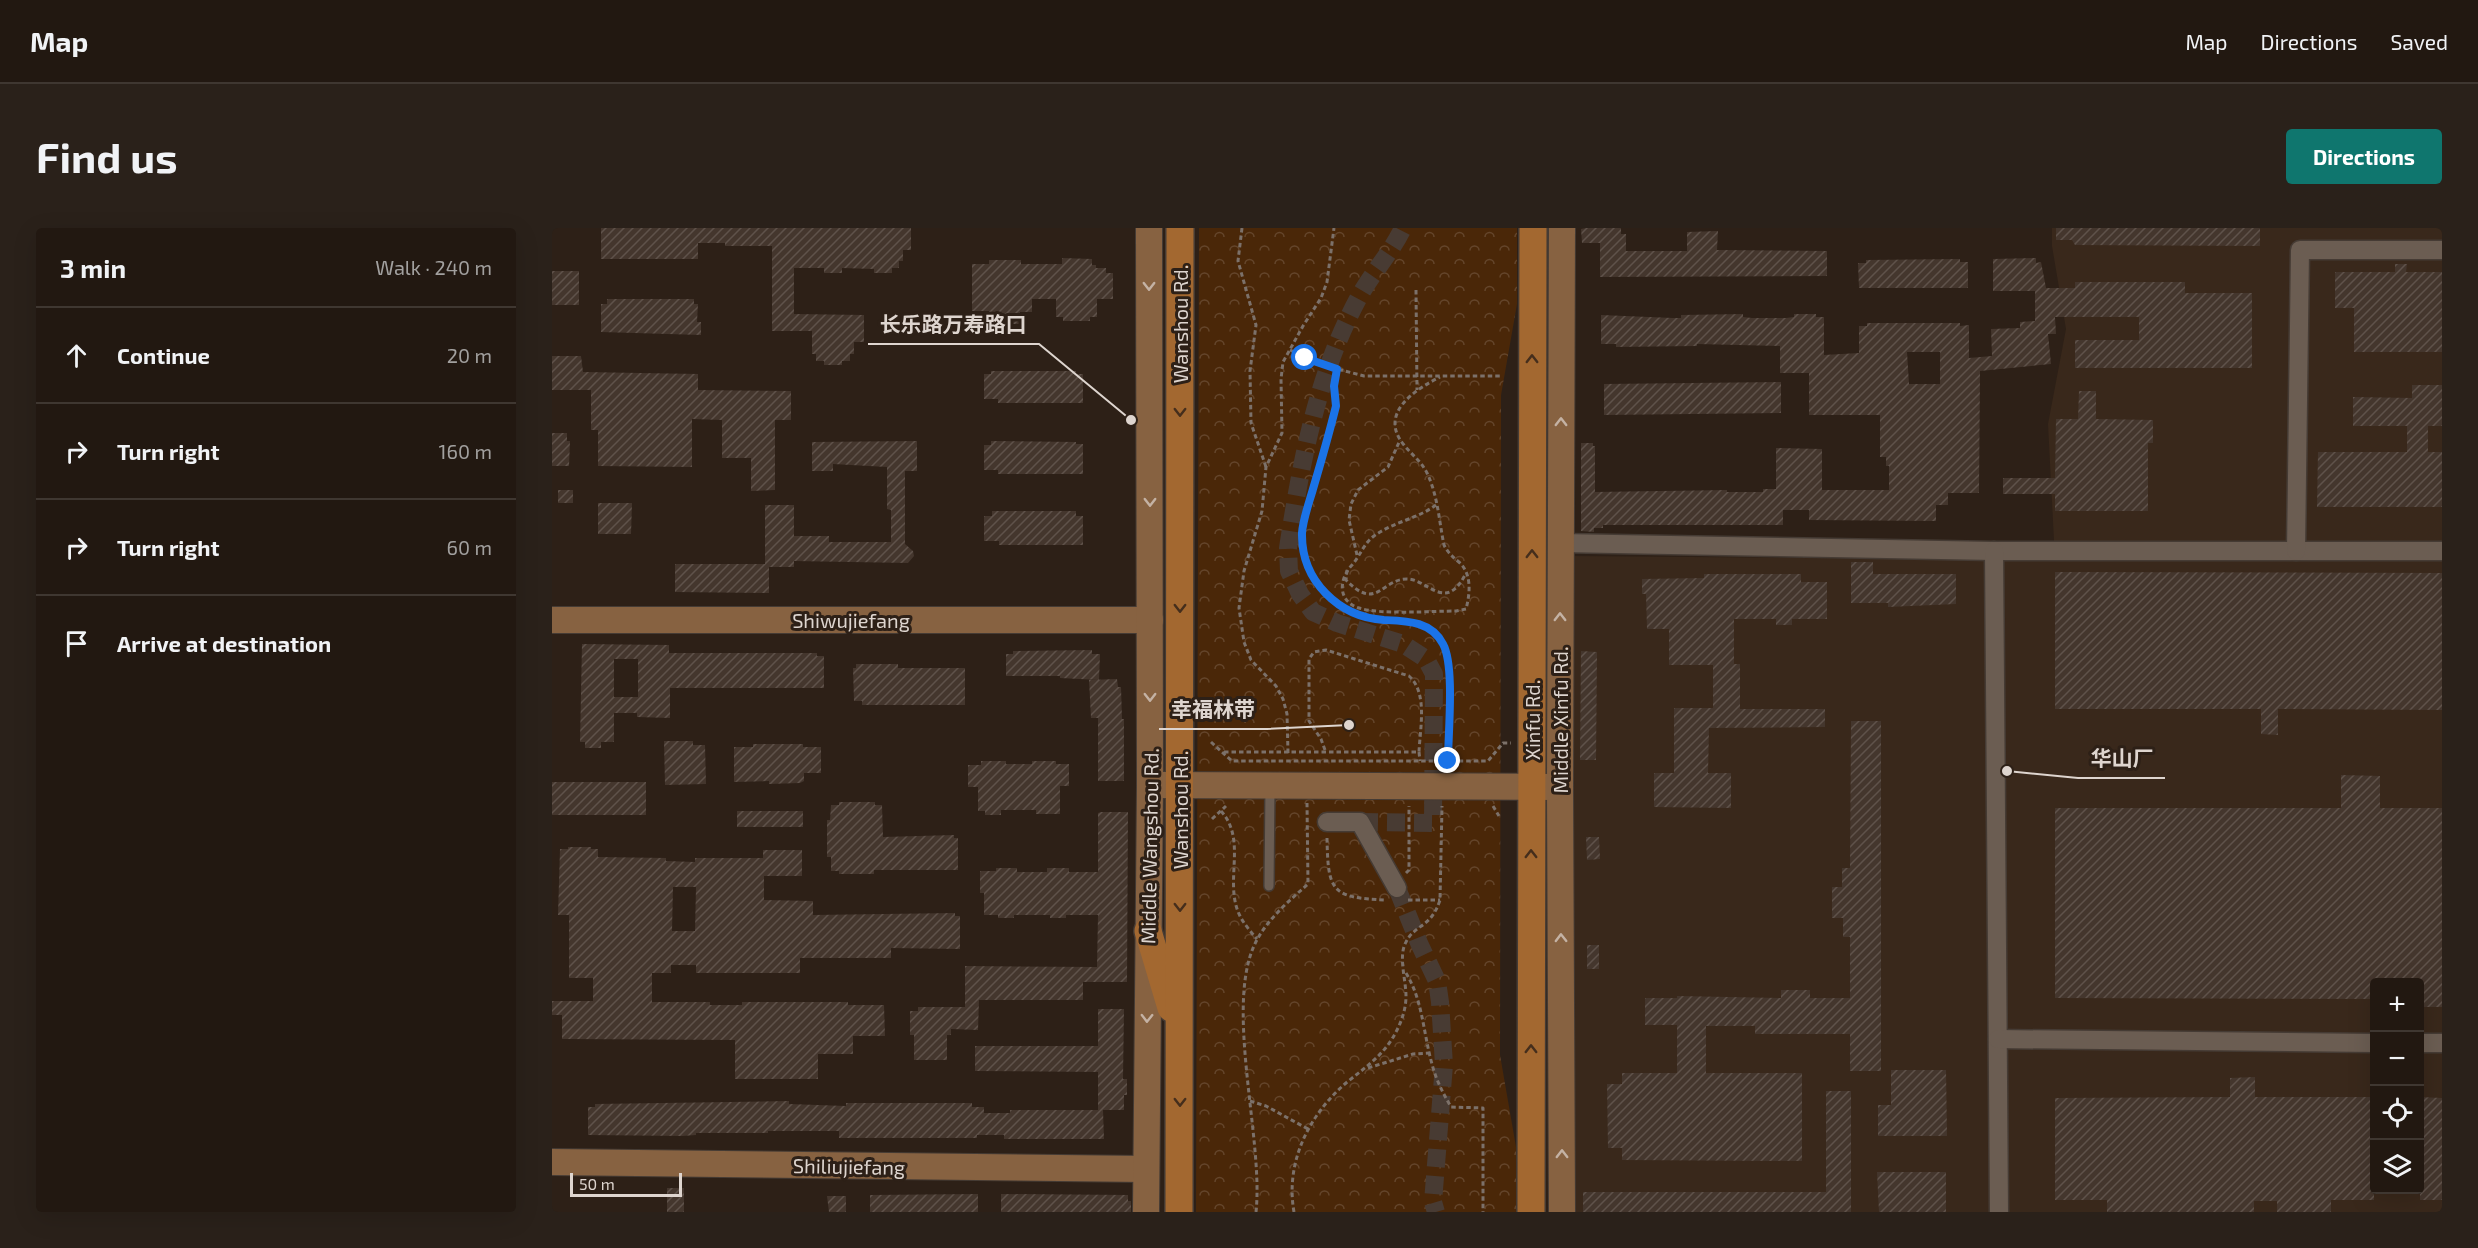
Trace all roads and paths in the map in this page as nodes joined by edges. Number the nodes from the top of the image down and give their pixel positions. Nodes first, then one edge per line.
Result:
1 (1149, 228) edge
2 (1180, 228) edge
3 (1242, 228) edge
4 (1334, 228) edge
5 (1533, 228) edge
6 (1562, 228) edge
7 (2442, 250) edge
8 (1416, 290) dead end
9 (1180, 294) junction
10 (1290, 350) junction
11 (1337, 369) junction
12 (1501, 376) dead end
13 (1417, 377) junction
14 (1440, 377) junction
15 (1417, 390) junction
16 (1400, 440) junction
17 (1149, 467) junction
18 (1266, 467) junction
19 (1436, 504) junction
20 (1560, 543) junction
21 (1994, 551) junction
22 (2296, 551) junction
23 (2442, 551) edge
24 (1357, 557) junction
25 (1347, 570) junction
26 (1466, 573) junction
27 (552, 620) edge
28 (1150, 620) junction
29 (1211, 742) dead end
30 (1532, 743) junction
31 (1325, 750) dead end
32 (1224, 752) junction
33 (1419, 752) junction
34 (1288, 753) junction
35 (1420, 761) junction
36 (1448, 761) junction
37 (1150, 784) junction
38 (1180, 785) junction
39 (1270, 785) junction
40 (1532, 786) junction
41 (1560, 786) junction
42 (1307, 802) dead end
43 (1409, 802) dead end
44 (1442, 802) dead end
45 (1221, 811) dead end
46 (1327, 822) joint
47 (1409, 870) dead end
48 (1269, 886) dead end
49 (1398, 896) junction
50 (1440, 900) junction
51 (1148, 931) junction
52 (1257, 939) junction
53 (1405, 972) junction
54 (1562, 985) junction
55 (1180, 1039) junction
56 (1998, 1040) junction
57 (2370, 1043) edge
58 (2424, 1043) edge
59 (2442, 1043) edge
60 (1430, 1053) junction
61 (1366, 1068) junction
62 (1250, 1101) junction
63 (1308, 1130) junction
64 (552, 1162) edge
65 (1145, 1169) junction
66 (1531, 1204) edge
67 (1146, 1212) edge
68 (1179, 1212) edge
69 (1256, 1212) edge
70 (1294, 1212) edge
71 (1483, 1212) edge
72 (1562, 1212) edge
73 (2000, 1212) edge

1 -> 17 main road, Middle Wangshou Rd.
2 - 9 main road, Wanshou Rd.
3 - 18 path
4 - 10 path
30 -> 5 main road, Xinfu Rd.
20 -> 6 main road, Middle Xinfu Rd.
7 - 22 street
8 - 13 path
9 - 17 main road
9 -> 38 main road, Wanshou Rd.
10 - 11 path
10 - 18 path
11 - 13 path
11 - 36 path
12 - 14 path
13 - 14 path
13 - 15 path
14 - 15 path
15 - 16 path
16 - 19 path
16 - 24 path
17 -> 28 main road, Middle Wangshou Rd.
18 - 34 path
19 - 24 path
19 - 26 path
20 - 21 street
41 -> 20 main road, Middle Xinfu Rd.
21 - 22 street
21 - 56 street
22 - 23 street
24 - 25 path
25 - 26 path
25 - 26 path
27 - 28 main road, Shiwujiefang
28 -> 37 main road, Middle Wangshou Rd.
29 - 32 path
30 - 36 path
30 - 40 main road, Xinfu Rd.
31 - 33 path
32 - 34 path
32 - 35 path
33 - 34 path
33 - 35 path
35 - 36 path
37 - 38 main road
37 - 51 main road, Middle Wangshou Rd.
38 - 39 main road
38 -> 55 main road, Wanshou Rd.
39 - 40 main road
39 - 48 lane
40 - 41 main road
66 -> 40 main road, Xinfu Rd.
54 -> 41 main road, Middle Xinfu Rd.
42 - 52 path
43 - 47 path
44 - 50 path
45 - 52 path
46 - 49 street
46 - 49 path
49 - 50 path
50 - 53 path
51 - 55 main road
51 -> 65 main road, Middle Wangshou Rd.
52 - 62 path
53 - 60 path
53 - 61 path
54 - 66 main road
72 -> 54 main road, Middle Xinfu Rd.
55 -> 68 main road, Wanshou Rd.
56 - 57 street
56 - 73 street
58 - 59 street
60 - 61 path
60 - 71 path
61 - 63 path
62 - 63 path
62 - 69 path
63 - 70 path
64 - 65 main road, Shiliujiefang
65 - 67 main road, Middle Wangshou Rd.

